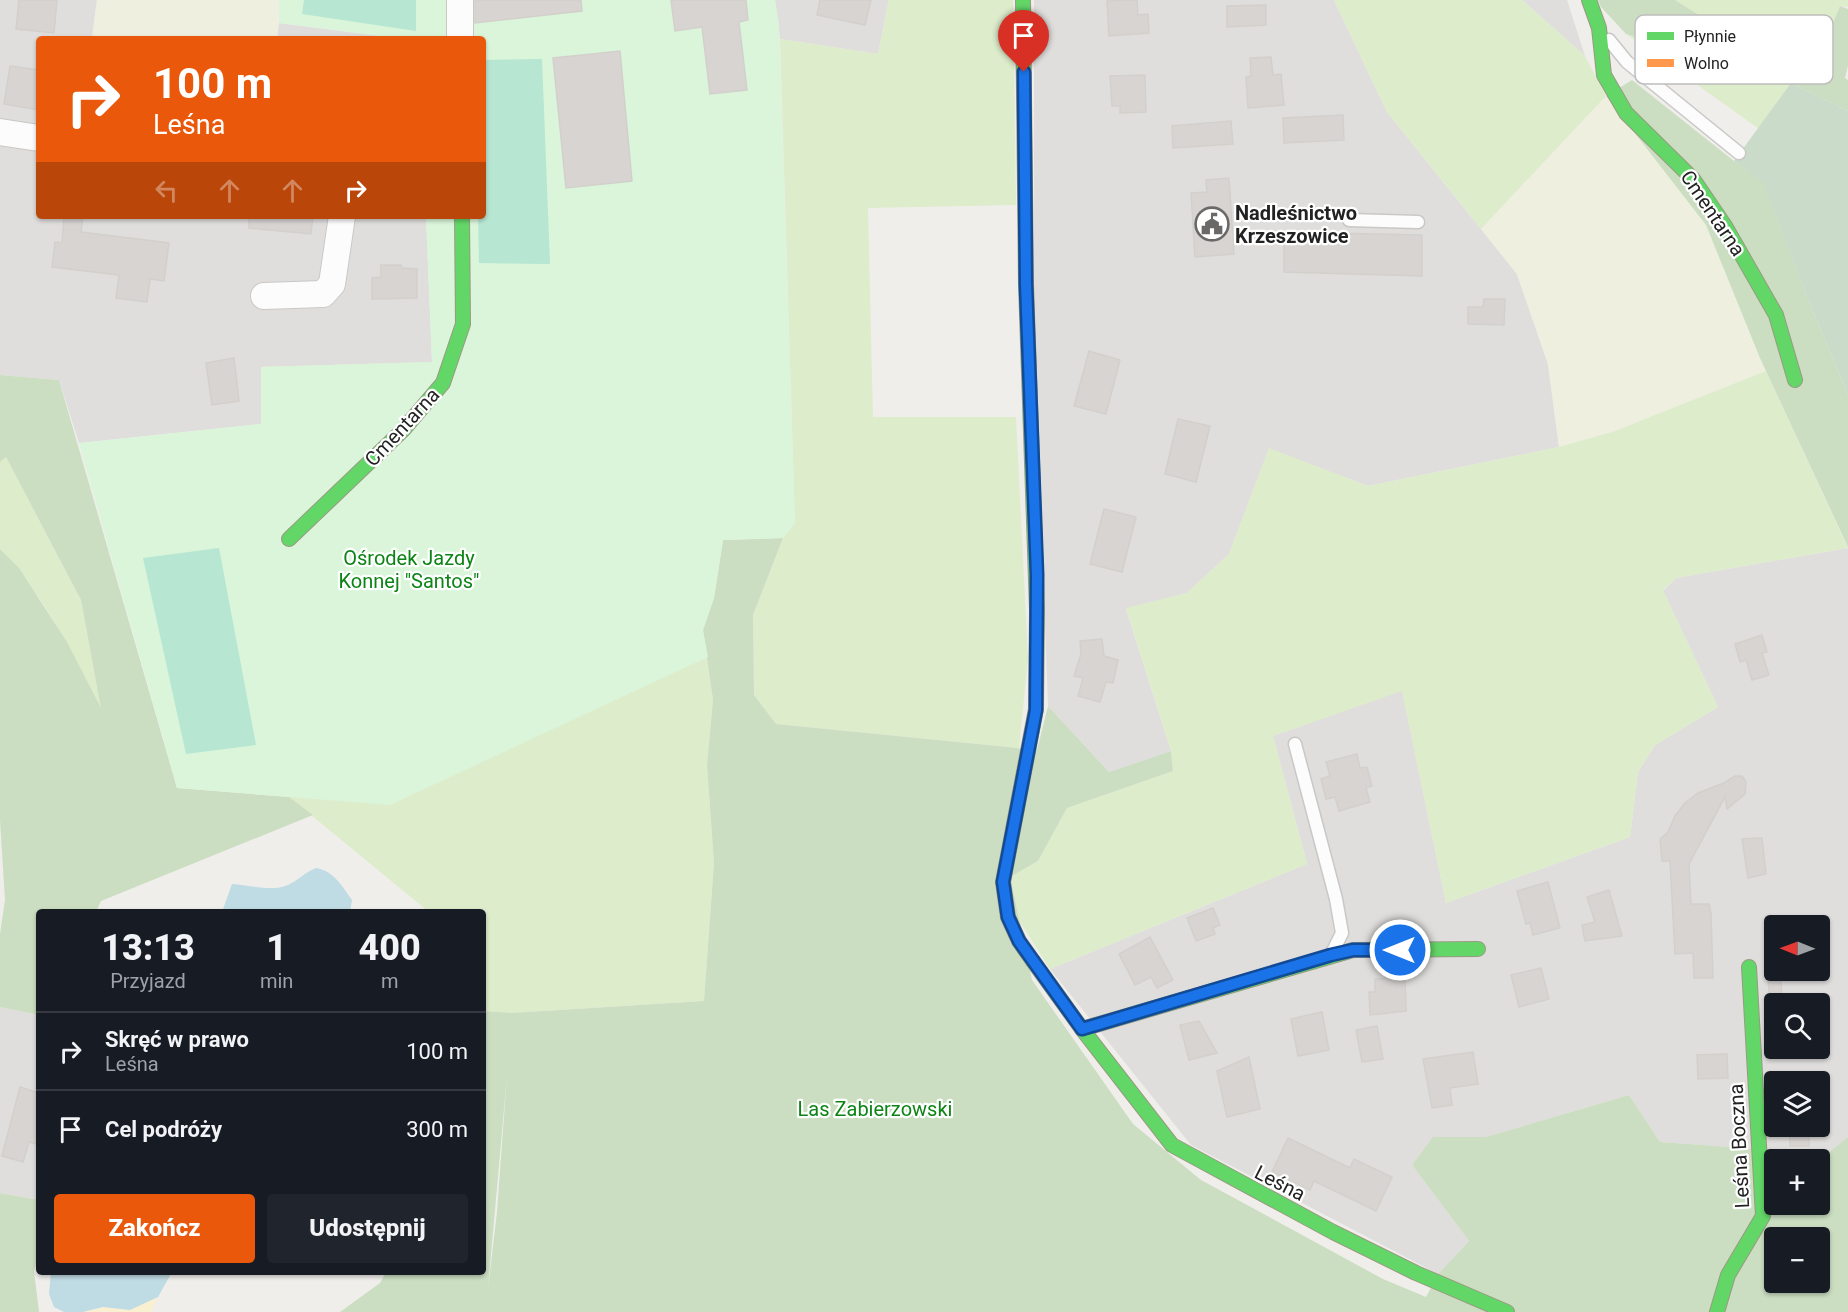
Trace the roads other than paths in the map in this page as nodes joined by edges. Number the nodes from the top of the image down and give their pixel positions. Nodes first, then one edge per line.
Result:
1 (460, 0) edge
2 (1023, 0) edge
3 (1589, 0) edge
4 (1599, 28) junction
5 (460, 36) edge
6 (1635, 68) edge
7 (1654, 84) edge
8 (0, 132) edge
9 (36, 138) edge
10 (1739, 153) dead end
11 (342, 219) edge
12 (462, 219) edge
13 (1349, 220) dead end
14 (1418, 222) dead end
15 (264, 296) dead end
16 (1796, 380) dead end
17 (290, 539) dead end
18 (1294, 744) dead end
19 (1478, 950) dead end
20 (1331, 955) junction
21 (1749, 966) dead end
22 (1082, 1029) junction
23 (1507, 1312) edge
24 (1717, 1312) edge

1 - 5 street
2 - 22 street, Leśna
3 - 4 street, Cmentarna
4 - 6 lane, Cmentarna
4 - 16 street, Cmentarna
7 - 10 lane, Cmentarna
8 - 9 street
11 - 15 street
12 - 17 street, Cmentarna
13 - 14 lane
18 - 20 lane
19 - 20 street
20 - 22 street
21 - 24 street, Leśna Boczna
22 - 23 street, Leśna

